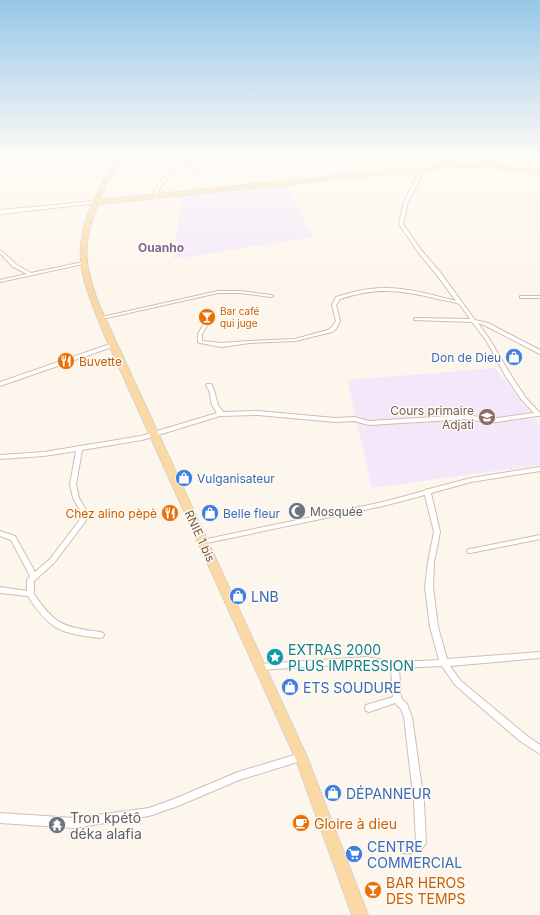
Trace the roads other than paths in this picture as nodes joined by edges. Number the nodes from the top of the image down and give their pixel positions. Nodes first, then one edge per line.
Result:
1 (118, 200) edge
2 (407, 200) edge
3 (96, 202) junction
4 (0, 212) edge
5 (0, 251) edge
6 (84, 263) junction
7 (30, 274) junction
8 (0, 281) edge
9 (271, 296) dead end
10 (522, 297) dead end
11 (540, 297) edge
12 (459, 303) junction
13 (102, 318) junction
14 (416, 319) dead end
15 (474, 321) junction
16 (208, 322) dead end
17 (113, 345) junction
18 (540, 352) edge
19 (0, 384) edge
20 (209, 385) dead end
21 (220, 414) junction
22 (539, 415) edge
23 (153, 435) junction
24 (80, 448) junction
25 (0, 457) edge
26 (540, 469) edge
27 (427, 492) junction
28 (0, 533) edge
29 (540, 537) edge
30 (202, 542) junction
31 (470, 551) dead end
32 (34, 577) junction
33 (0, 590) edge
34 (30, 594) junction
35 (100, 635) dead end
36 (540, 656) edge
37 (444, 663) junction
38 (395, 664) junction
39 (260, 667) junction
40 (397, 698) junction
41 (369, 708) dead end
42 (540, 750) edge
43 (301, 757) junction
44 (0, 818) edge
45 (404, 849) dead end
46 (360, 915) edge

1 - 3 main road
2 - 12 street
3 - 4 main road
3 - 6 main road, RNIE 1 bis
5 - 7 street
6 - 7 street
6 - 13 main road, RNIE 1 bis
7 - 8 street
9 - 13 street
10 - 11 street
12 - 15 street
12 - 16 street
13 - 17 main road, RNIE 1 bis
14 - 15 street
15 - 18 street
15 - 22 street
17 - 19 street
17 - 23 main road, RNIE 1 bis
20 - 21 street
21 - 22 street
21 - 23 street
23 - 24 street
23 - 30 main road, RNIE 1 bis
24 - 25 street
24 - 32 street
26 - 27 street
27 - 30 street
27 - 37 street
28 - 32 street
29 - 31 street
30 - 39 main road, RNIE 1 bis
32 - 34 street
33 - 34 street
34 - 35 street
36 - 37 street
37 - 38 street
37 - 42 street
38 - 39 street
38 - 40 street
39 - 43 main road, RNIE 1 bis
40 - 41 street
40 - 45 street
43 - 44 street
43 - 46 main road, RNIE 1 bis

